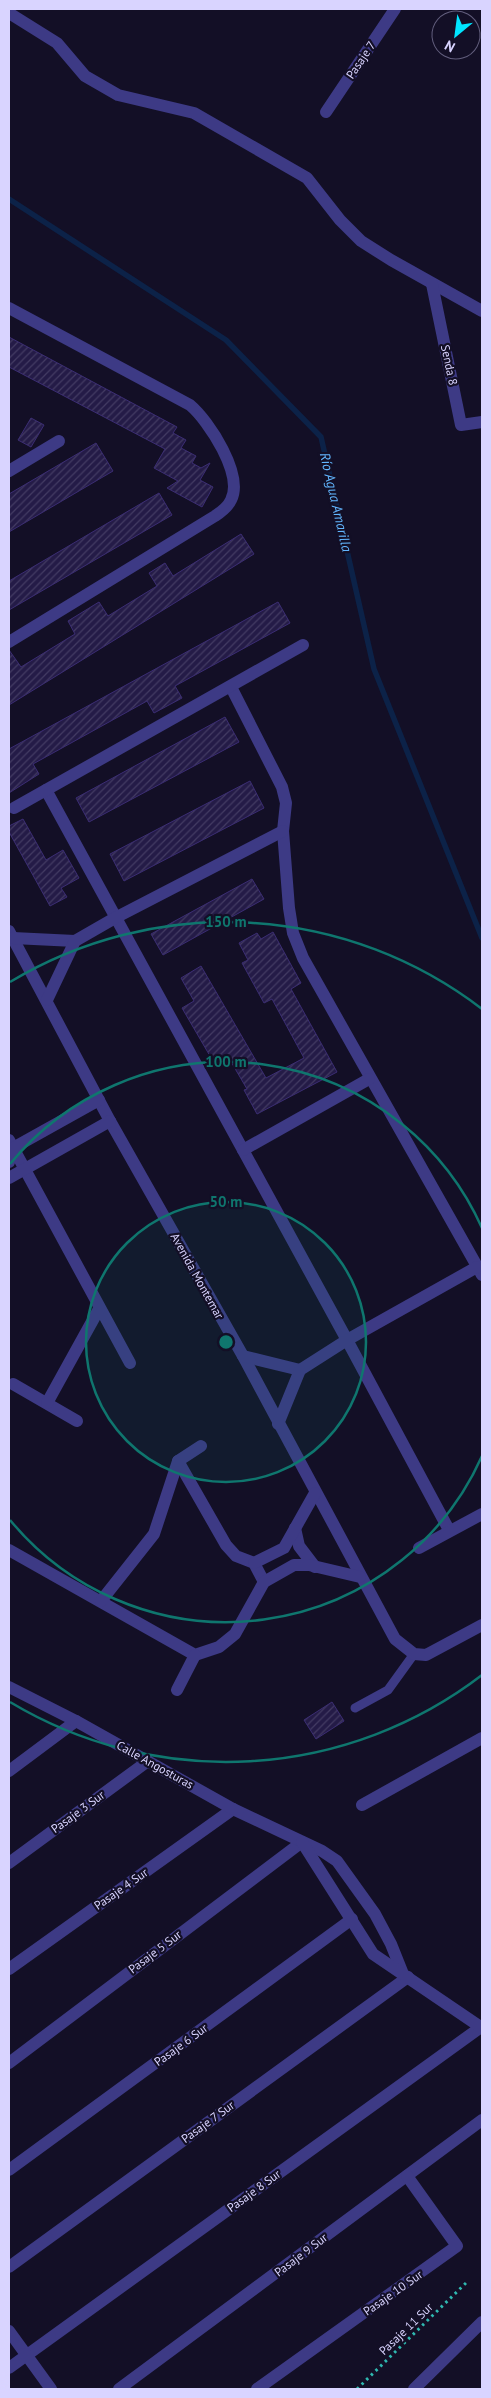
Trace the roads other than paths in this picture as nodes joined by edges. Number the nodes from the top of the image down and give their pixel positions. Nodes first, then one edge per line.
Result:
1 (395, 9) edge
2 (9, 13) edge
3 (326, 112) dead end
4 (432, 284) junction
5 (9, 308) edge
6 (482, 311) edge
7 (482, 422) edge
8 (59, 441) dead end
9 (9, 471) edge
10 (9, 642) edge
11 (303, 645) dead end
12 (231, 687) junction
13 (46, 790) junction
14 (14, 808) dead end
15 (283, 831) junction
16 (115, 918) junction
17 (11, 934) edge
18 (75, 941) junction
19 (47, 1000) junction
20 (370, 1079) junction
21 (99, 1100) junction
22 (110, 1122) junction
23 (11, 1144) edge
24 (243, 1150) junction
25 (9, 1162) edge
26 (24, 1170) junction
27 (9, 1178) edge
28 (480, 1271) edge
29 (99, 1309) junction
30 (347, 1340) junction
31 (242, 1356) junction
32 (130, 1363) dead end
33 (300, 1370) junction
34 (13, 1384) dead end
35 (47, 1403) junction
36 (77, 1421) dead end
37 (278, 1424) junction
38 (201, 1446) dead end
39 (178, 1461) junction
40 (315, 1493) junction
41 (482, 1514) edge
42 (295, 1528) junction
43 (448, 1530) junction
44 (419, 1548) dead end
45 (9, 1550) edge
46 (254, 1563) junction
47 (315, 1567) junction
48 (360, 1577) junction
49 (264, 1582) junction
50 (101, 1601) junction
51 (482, 1625) edge
52 (414, 1654) junction
53 (195, 1655) junction
54 (9, 1687) edge
55 (178, 1690) dead end
56 (355, 1708) dead end
57 (76, 1721) junction
58 (482, 1738) edge
59 (148, 1761) junction
60 (9, 1770) edge
61 (362, 1805) dead end
62 (233, 1809) junction
63 (302, 1842) junction
64 (9, 1863) edge
65 (352, 1919) junction
66 (9, 1969) edge
67 (405, 1976) junction
68 (482, 2027) edge
69 (9, 2063) edge
70 (482, 2120) edge
71 (9, 2170) edge
72 (407, 2176) junction
73 (9, 2267) edge
74 (482, 2322) edge
75 (9, 2331) edge
76 (26, 2355) junction
77 (9, 2368) edge
78 (52, 2389) edge
79 (119, 2389) edge
80 (257, 2389) edge
81 (414, 2389) edge

1 - 3 street, Pasaje 7
2 - 4 street
4 - 6 street
4 - 7 street, Senda 8
5 - 10 street
8 - 9 street
11 - 12 street
12 - 13 street
12 - 15 street
13 - 14 street
13 - 16 street
15 - 16 street
15 - 20 street
16 - 18 street
16 - 24 street
17 - 18 street
17 - 19 street, Avenida Montemar
18 - 19 street
19 - 21 street, Avenida Montemar
20 - 24 street
20 - 28 street
21 - 22 street, Avenida Montemar
21 - 23 street
22 - 26 street
22 - 31 street, Avenida Montemar
23 - 25 street
23 - 26 street
24 - 30 street
26 - 27 street
26 - 29 street
28 - 30 street
29 - 32 street
29 - 35 street
30 - 33 street
30 - 43 street
31 - 33 street
31 - 37 street, Avenida Montemar
33 - 37 street
34 - 35 street
35 - 36 street
37 - 40 street, Avenida Montemar
38 - 39 street
39 - 46 street
39 - 50 street
40 - 42 street
40 - 48 street, Avenida Montemar
41 - 43 street
42 - 46 street
42 - 47 street
43 - 44 street
45 - 50 street
46 - 49 street
47 - 48 street
47 - 49 street
48 - 52 street, Avenida Montemar
49 - 53 street
50 - 53 street
51 - 52 street
52 - 56 lane
53 - 55 street
54 - 57 street, Calle Angosturas
57 - 59 street, Calle Angosturas
57 - 60 street
58 - 61 street
59 - 62 street, Calle Angosturas
59 - 64 street, Pasaje 3 Sur
62 - 63 street, Calle Angosturas
62 - 66 street, Pasaje 4 Sur
63 - 65 street
63 - 67 street, Calle Angosturas
63 - 69 street, Pasaje 5 Sur
65 - 67 street
65 - 71 street, Pasaje 6 Sur
67 - 68 street
67 - 73 street, Pasaje 7 Sur
68 - 76 street, Pasaje 8 Sur
70 - 72 street, Pasaje 9 Sur
72 - 79 street, Pasaje 9 Sur
72 - 80 street, Pasaje 10 Sur
74 - 81 street
75 - 76 street
76 - 77 street, Pasaje 8 Sur
76 - 78 street

